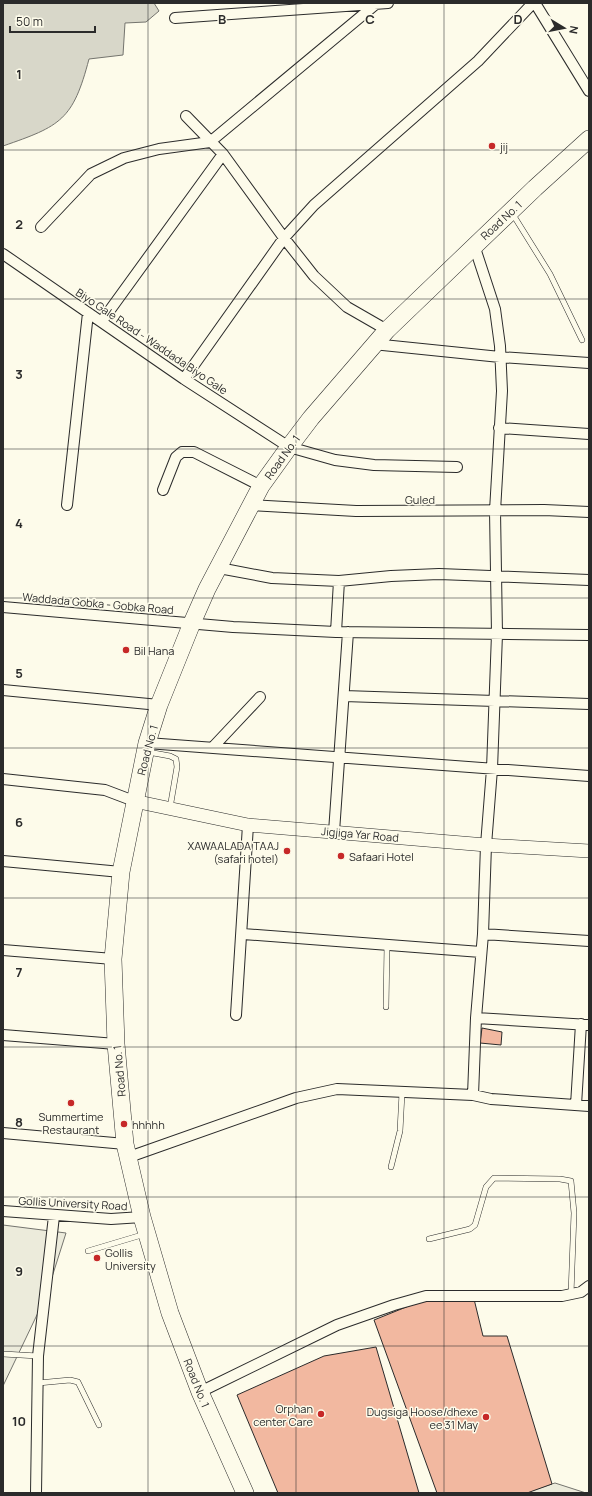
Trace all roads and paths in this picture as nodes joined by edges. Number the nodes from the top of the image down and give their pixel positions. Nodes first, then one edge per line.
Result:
1 (388, 3) edge
2 (534, 3) edge
3 (376, 4) edge
4 (175, 18) dead end
5 (589, 91) edge
6 (186, 116) dead end
7 (589, 139) edge
8 (210, 142) junction
9 (223, 154) junction
10 (511, 210) junction
11 (40, 227) dead end
12 (284, 238) junction
13 (474, 245) junction
14 (3, 254) edge
15 (88, 313) junction
16 (102, 321) junction
17 (387, 330) junction
18 (582, 340) dead end
19 (374, 344) junction
20 (500, 356) junction
21 (589, 363) edge
22 (184, 379) junction
23 (499, 428) junction
24 (589, 434) edge
25 (289, 447) junction
26 (457, 467) dead end
27 (261, 486) junction
28 (163, 490) dead end
29 (67, 505) dead end
30 (251, 505) junction
31 (495, 511) junction
32 (589, 512) edge
33 (219, 568) junction
34 (496, 576) junction
35 (589, 580) edge
36 (339, 581) junction
37 (3, 607) edge
38 (192, 623) junction
39 (336, 632) junction
40 (348, 632) junction
41 (497, 634) junction
42 (589, 635) edge
43 (3, 690) edge
44 (344, 696) junction
45 (260, 697) dead end
46 (493, 701) junction
47 (589, 704) edge
48 (159, 705) junction
49 (146, 747) junction
50 (213, 747) junction
51 (340, 757) junction
52 (492, 769) junction
53 (589, 776) edge
54 (3, 779) edge
55 (134, 801) junction
56 (170, 808) junction
57 (248, 825) junction
58 (334, 832) junction
59 (486, 845) junction
60 (589, 851) edge
61 (3, 861) edge
62 (121, 872) junction
63 (243, 934) junction
64 (483, 934) junction
65 (589, 941) edge
66 (387, 945) junction
67 (3, 950) edge
68 (481, 952) junction
69 (112, 959) junction
70 (386, 1007) dead end
71 (236, 1015) dead end
72 (476, 1018) junction
73 (585, 1024) edge
74 (3, 1035) edge
75 (116, 1044) junction
76 (402, 1093) junction
77 (473, 1095) junction
78 (576, 1105) junction
79 (589, 1106) edge
80 (3, 1133) edge
81 (127, 1151) junction
82 (391, 1167) dead end
83 (3, 1211) edge
84 (54, 1216) junction
85 (142, 1217) junction
86 (146, 1234) junction
87 (429, 1240) dead end
88 (88, 1250) dead end
89 (589, 1286) edge
90 (571, 1294) junction
91 (3, 1354) edge
92 (38, 1356) junction
93 (36, 1384) junction
94 (200, 1392) junction
95 (99, 1425) dead end
96 (36, 1493) edge
97 (245, 1493) edge

1 - 3 street
2 - 5 street
2 - 12 street
3 - 4 street
3 - 8 street
6 - 8 street
7 - 10 highway, Road No. 1
8 - 9 street
8 - 11 street
9 - 12 street
9 - 16 street
10 - 13 highway, Road No. 1
10 - 18 lane
12 - 17 street
12 - 22 street
13 - 17 highway, Road No. 1
13 - 20 street
14 - 15 street, Biyo Gale Road - Waddada Biyo Gale
15 - 16 street, Biyo Gale Road - Waddada Biyo Gale
15 - 29 street
16 - 22 street, Biyo Gale Road - Waddada Biyo Gale
17 - 19 highway, Road No. 1
19 - 20 street
19 - 25 highway, Road No. 1
20 - 21 street
20 - 23 street
22 - 25 street, Biyo Gale Road - Waddada Biyo Gale
23 - 24 street
23 - 31 street
25 - 26 street, Biyo Gale Road - Waddada Biyo Gale
25 - 27 highway, Road No. 1
27 - 28 street
27 - 30 highway, Road No. 1
30 - 31 street, Guled
30 - 33 highway, Road No. 1
31 - 32 street, Guled
31 - 34 street
33 - 36 street
33 - 38 highway, Road No. 1
34 - 35 street
34 - 36 street
34 - 41 street
36 - 39 street
37 - 38 street, Waddada Gobka - Gobka Road
38 - 39 street, Waddada Gobka - Gobka Road
38 - 48 highway, Road No. 1
39 - 40 street, Waddada Gobka - Gobka Road
40 - 41 street, Waddada Gobka - Gobka Road
40 - 44 street
41 - 42 street, Waddada Gobka - Gobka Road
41 - 46 street
43 - 48 street
44 - 46 street
44 - 51 street
45 - 50 street
46 - 47 street
46 - 52 street
48 - 49 highway, Road No. 1
49 - 50 street
49 - 55 highway, Road No. 1
49 - 56 lane
50 - 51 street
51 - 52 street
51 - 58 street
52 - 53 street
52 - 59 street
54 - 55 street
55 - 56 street, Jigjiga Yar Road
55 - 62 highway, Road No. 1
56 - 57 street, Jigjiga Yar Road
57 - 58 street, Jigjiga Yar Road
57 - 63 street
58 - 59 street, Jigjiga Yar Road
59 - 60 street, Jigjiga Yar Road
59 - 64 street
61 - 62 street
62 - 69 highway, Road No. 1
63 - 66 street
63 - 71 street
64 - 65 street
64 - 68 street
66 - 68 street
66 - 70 lane
67 - 69 street
68 - 72 street
69 - 75 highway, Road No. 1
72 - 73 street
72 - 77 street
73 - 78 street
74 - 75 street
75 - 81 highway, Road No. 1
76 - 77 street
76 - 81 street
76 - 82 lane
77 - 78 street
78 - 79 street
80 - 81 street
81 - 85 highway, Road No. 1
83 - 84 street, Gollis University Road
84 - 85 street, Gollis University Road
84 - 92 street
85 - 86 highway, Road No. 1
86 - 88 lane
86 - 94 highway, Road No. 1
87 - 90 lane
89 - 90 street
90 - 94 street
91 - 92 lane
92 - 93 street
93 - 95 lane
93 - 96 street
94 - 97 highway, Road No. 1

